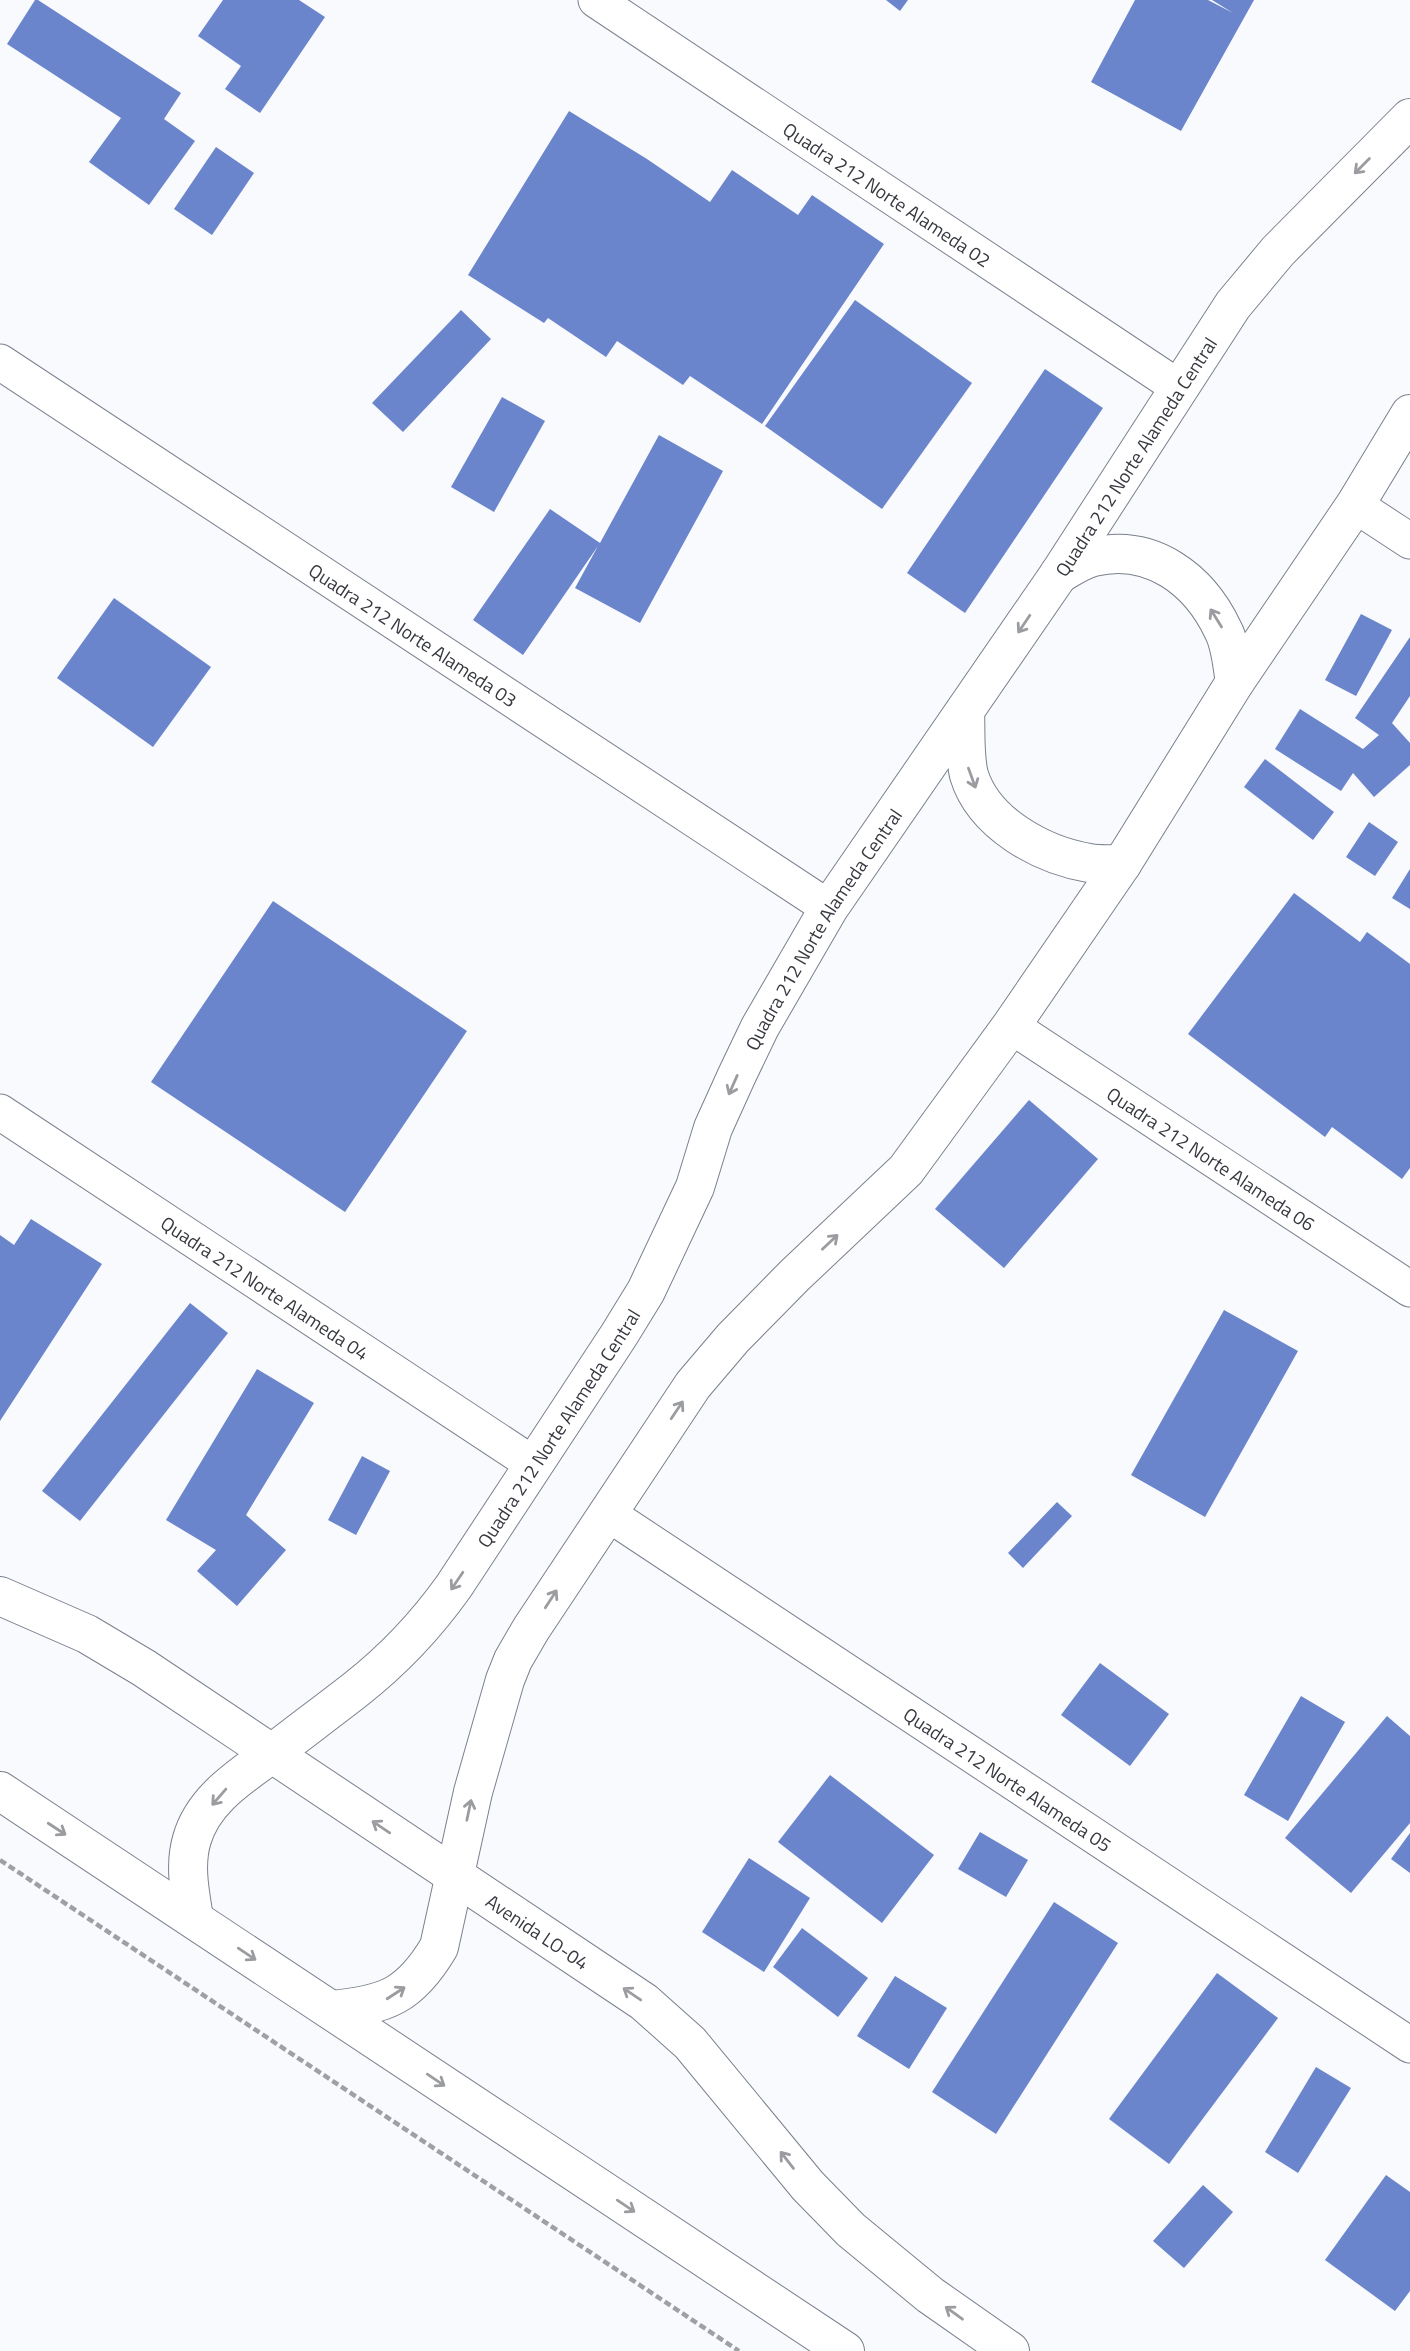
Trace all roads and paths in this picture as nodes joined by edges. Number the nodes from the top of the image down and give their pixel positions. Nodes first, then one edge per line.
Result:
1 (596, 0) edge
2 (1410, 118) edge
3 (0, 362) edge
4 (1178, 387) junction
5 (1410, 414) edge
6 (1355, 505) junction
7 (1410, 541) edge
8 (1059, 573) junction
9 (1236, 682) junction
10 (965, 711) junction
11 (1122, 864) junction
12 (829, 908) junction
13 (1011, 1026) junction
14 (0, 1112) edge
15 (1410, 1289) edge
16 (533, 1464) junction
17 (607, 1513) junction
18 (0, 1596) edge
19 (271, 1754) junction
20 (0, 1791) edge
21 (0, 1860) edge
22 (455, 1876) junction
23 (194, 1919) junction
24 (331, 2010) junction
25 (1410, 2045) edge
26 (739, 2351) edge
27 (845, 2351) edge
28 (1010, 2351) edge

1 - 4 street, Quadra 212 Norte Alameda 02
2 -> 4 street, Quadra 212 Norte Alameda Central
3 - 12 street, Quadra 212 Norte Alameda 03
4 - 8 street, Quadra 212 Norte Alameda Central
5 - 6 street
6 - 7 street
6 - 9 street
9 -> 8 street
8 -> 10 street, Quadra 212 Norte Alameda Central
9 - 11 street
10 -> 11 street
10 - 12 street, Quadra 212 Norte Alameda Central
11 - 13 street
12 -> 16 street, Quadra 212 Norte Alameda Central
13 - 15 street, Quadra 212 Norte Alameda 06
17 -> 13 street
14 - 16 street, Quadra 212 Norte Alameda 04
16 -> 19 street, Quadra 212 Norte Alameda Central
22 -> 17 street
17 - 25 street, Quadra 212 Norte Alameda 05
18 - 19 street, Avenida LO-04
22 -> 19 street, Avenida LO-04
19 -> 23 street, Quadra 212 Norte Alameda Central
20 -> 23 street
21 - 26 path
24 -> 22 street
28 -> 22 street, Avenida LO-04
23 -> 24 street
24 -> 27 street

